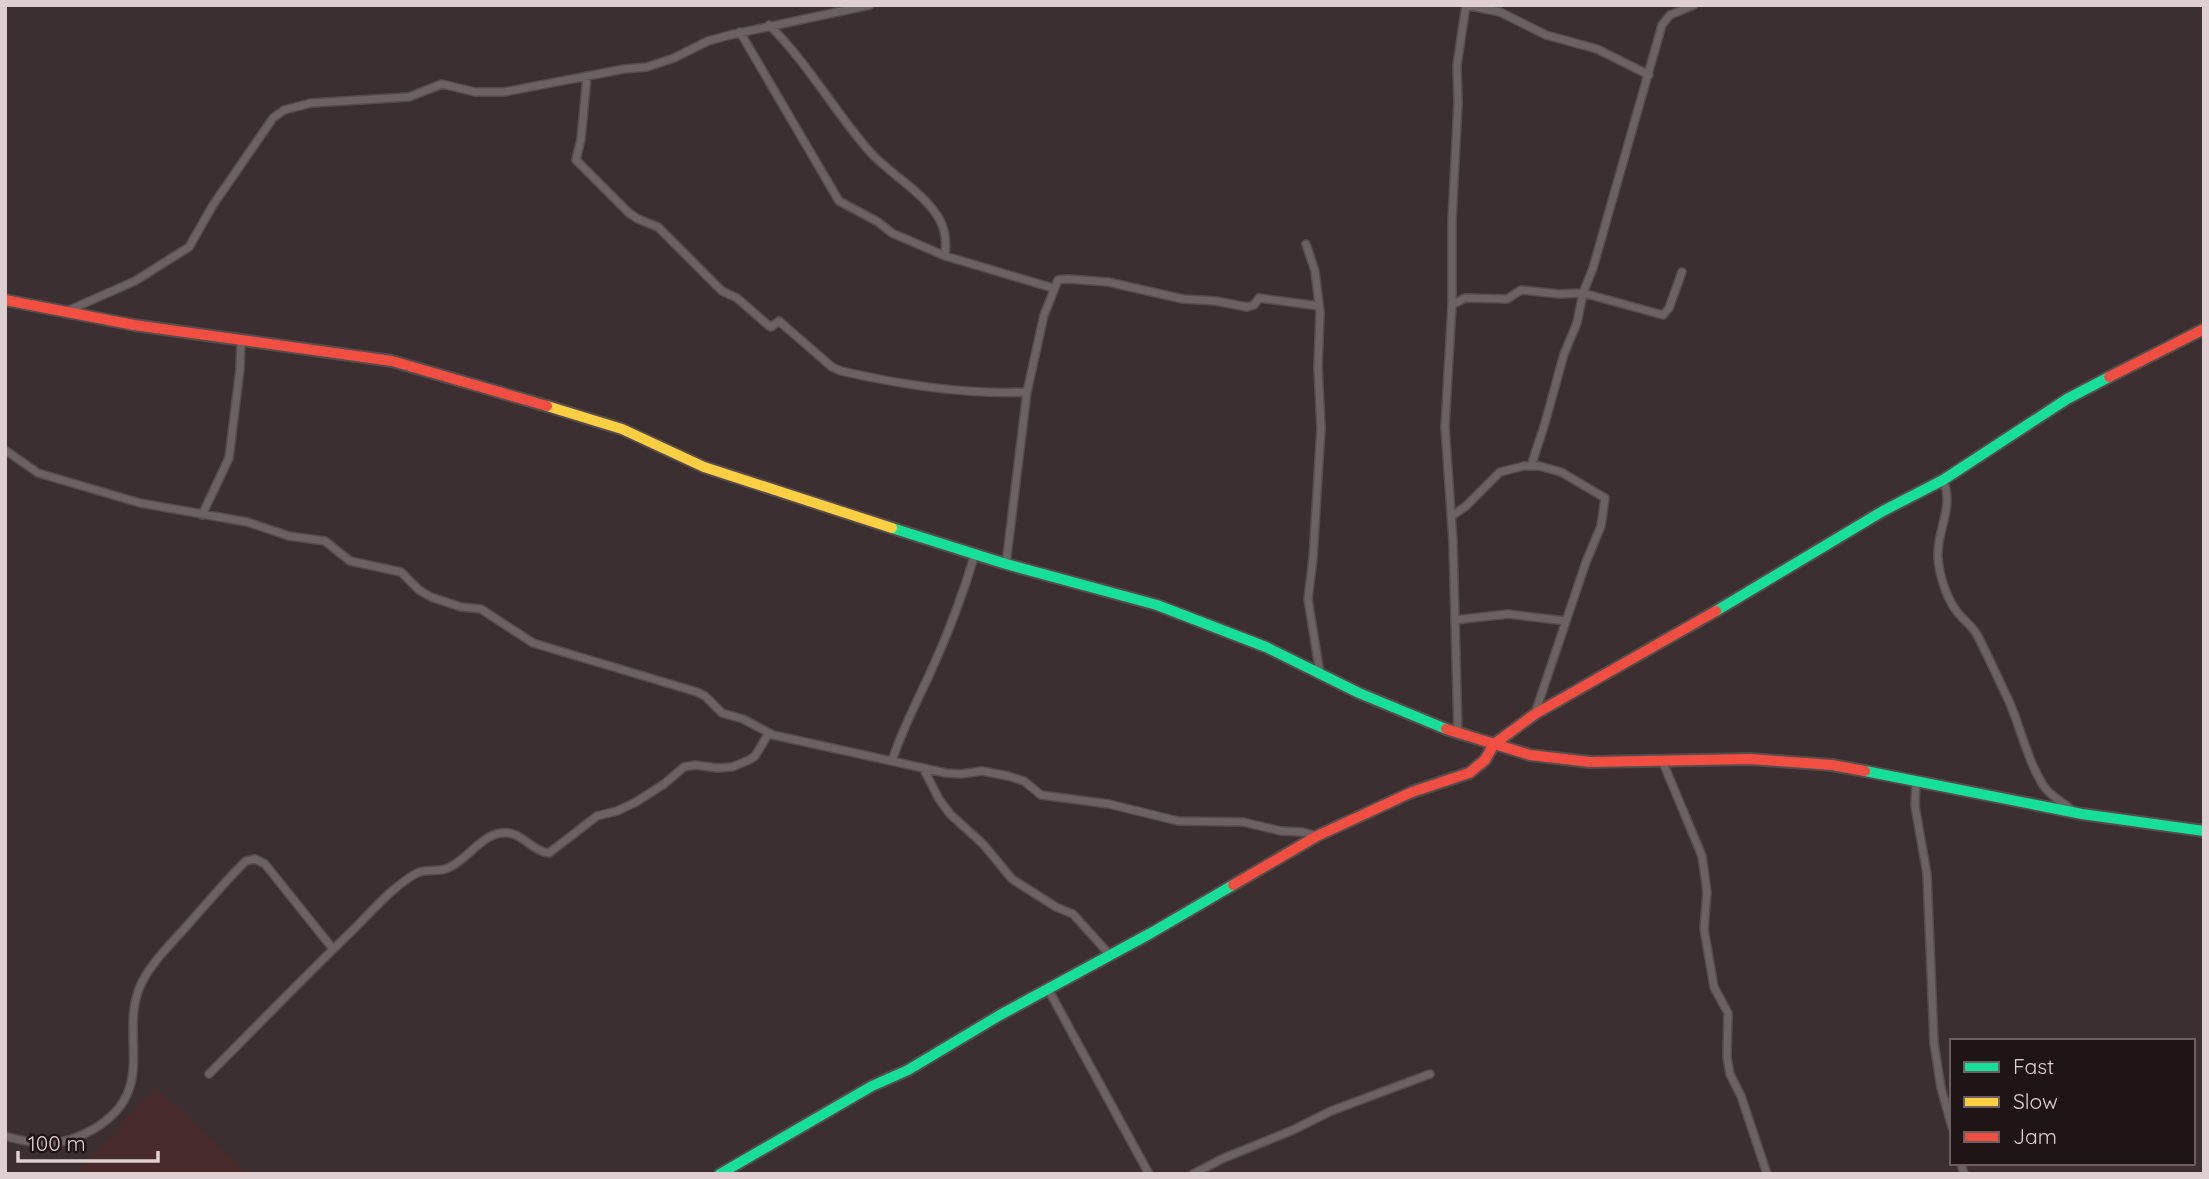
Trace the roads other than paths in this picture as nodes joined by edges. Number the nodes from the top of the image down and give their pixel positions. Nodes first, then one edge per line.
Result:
1 (870, 5) edge
2 (1466, 5) edge
3 (1694, 5) edge
4 (769, 25) junction
5 (740, 32) junction
6 (1649, 75) junction
7 (587, 76) junction
8 (1306, 244) dead end
9 (945, 256) junction
10 (1682, 272) dead end
11 (1053, 288) junction
12 (1583, 293) junction
13 (5, 300) edge
14 (1452, 305) junction
15 (1319, 306) junction
16 (64, 312) junction
17 (2204, 329) edge
18 (241, 340) junction
19 (1027, 392) junction
20 (5, 450) edge
21 (1531, 466) junction
22 (1943, 480) junction
23 (202, 515) junction
24 (1451, 516) junction
25 (975, 554) junction
26 (1006, 564) junction
27 (1455, 620) junction
28 (1566, 621) junction
29 (1321, 674) junction
30 (1535, 714) junction
31 (769, 733) junction
32 (1458, 734) junction
33 (1494, 744) junction
34 (1662, 760) junction
35 (892, 761) junction
36 (923, 768) junction
37 (1916, 780) junction
38 (2076, 813) junction
39 (2204, 831) edge
40 (1317, 836) junction
41 (333, 949) junction
42 (1110, 955) junction
43 (1048, 989) junction
44 (209, 1074) dead end
45 (1430, 1074) dead end
46 (1950, 1120) edge
47 (5, 1136) edge
48 (720, 1174) edge
49 (1149, 1174) edge
50 (1193, 1174) edge
51 (1767, 1174) edge

1 - 4 street
2 - 6 street
2 - 14 street
3 - 6 street
4 - 5 street
4 - 9 street
5 - 7 street
5 - 9 street
6 - 12 street
7 - 16 street
7 - 19 street
8 - 15 street
9 - 11 street
10 - 12 street
11 - 15 street
11 - 19 street
12 - 14 street
12 - 21 street
13 - 16 street
14 - 24 street
15 - 29 street
16 - 18 street
17 - 22 street
18 - 23 street
18 - 25 street
19 - 26 street
20 - 23 street
21 - 24 street
21 - 28 street
22 - 30 street
22 - 38 street
23 - 31 street
24 - 27 street
25 - 26 street
25 - 35 street
26 - 29 street
27 - 28 street
27 - 32 street
28 - 30 street
29 - 32 street
30 - 33 street
31 - 35 street
31 - 41 street
32 - 33 street
33 - 34 street
33 - 40 street
34 - 37 street
34 - 51 street
35 - 36 street
36 - 40 street
36 - 42 street
37 - 38 street
37 - 46 street
38 - 39 street
40 - 42 street
41 - 44 street
41 - 47 street
42 - 43 street
43 - 48 street
43 - 49 street
45 - 50 street

